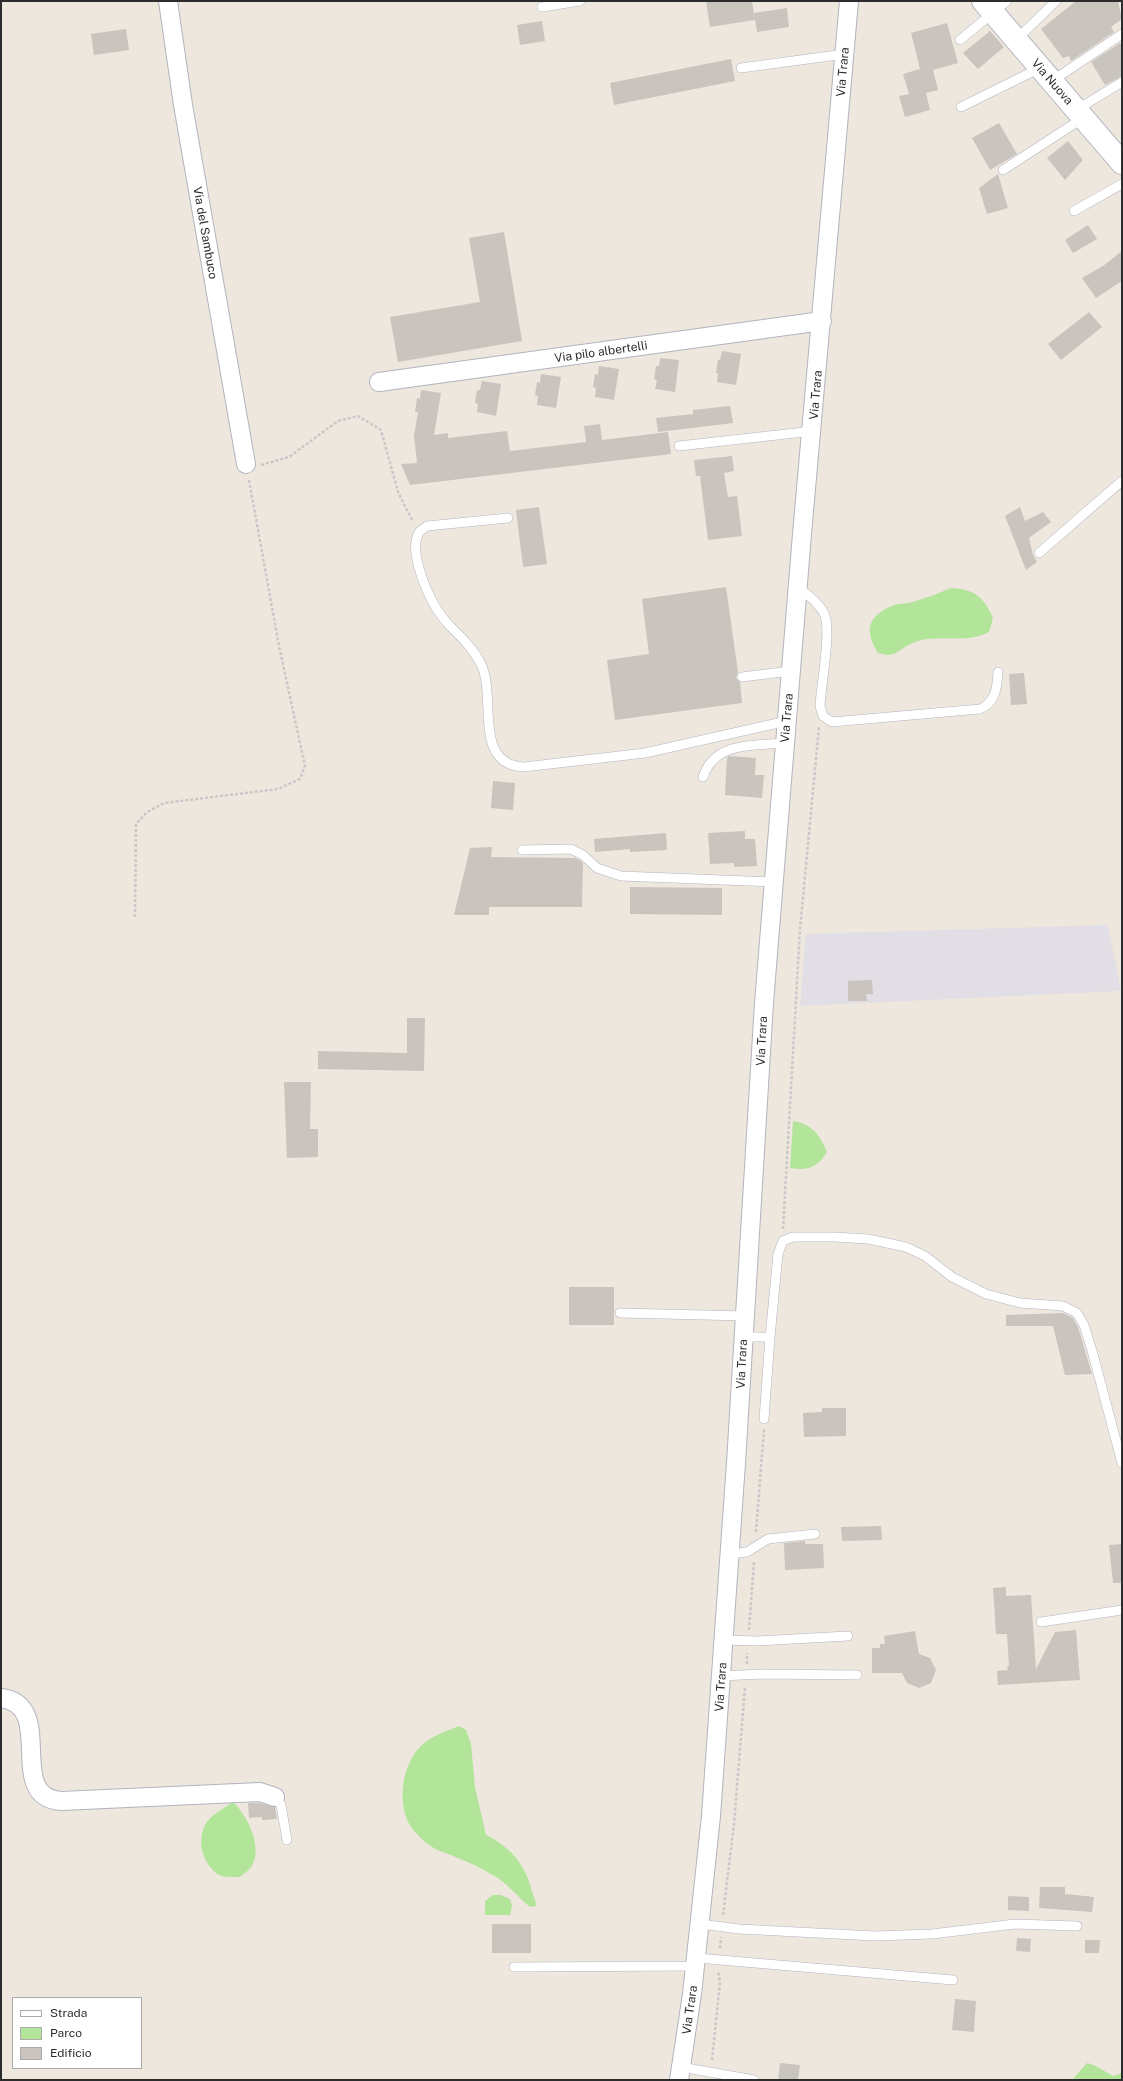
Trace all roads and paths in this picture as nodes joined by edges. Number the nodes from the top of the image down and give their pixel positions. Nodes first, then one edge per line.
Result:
1 (168, 1) edge
2 (580, 1) edge
3 (849, 1) edge
4 (1056, 1) edge
5 (994, 5) edge
6 (542, 7) dead end
7 (1122, 34) edge
8 (960, 40) dead end
9 (1016, 40) junction
10 (845, 54) junction
11 (742, 68) dead end
12 (1046, 75) junction
13 (1122, 82) edge
14 (961, 107) dead end
15 (1080, 114) junction
16 (1120, 158) edge
17 (1003, 170) dead end
18 (1122, 184) edge
19 (1074, 210) dead end
20 (822, 321) junction
21 (379, 382) dead end
22 (813, 431) junction
23 (679, 446) dead end
24 (246, 464) junction
25 (1122, 481) edge
26 (508, 518) dead end
27 (419, 532) junction
28 (1039, 553) dead end
29 (798, 587) junction
30 (791, 671) junction
31 (998, 672) dead end
32 (742, 677) dead end
33 (823, 716) junction
34 (787, 721) junction
35 (785, 744) junction
36 (703, 777) dead end
37 (522, 850) dead end
38 (774, 882) junction
39 (135, 917) dead end
40 (783, 1241) junction
41 (620, 1313) dead end
42 (745, 1316) junction
43 (744, 1337) junction
44 (770, 1337) junction
45 (764, 1419) joint
46 (1122, 1463) edge
47 (815, 1534) dead end
48 (756, 1546) junction
49 (730, 1554) junction
50 (1122, 1610) edge
51 (1041, 1622) dead end
52 (848, 1636) dead end
53 (724, 1640) junction
54 (748, 1641) junction
55 (746, 1675) junction
56 (856, 1675) dead end
57 (721, 1676) junction
58 (1, 1698) edge
59 (275, 1797) joint
60 (287, 1840) dead end
61 (700, 1924) junction
62 (1077, 1926) dead end
63 (722, 1927) junction
64 (719, 1960) junction
65 (696, 1962) junction
66 (514, 1967) dead end
67 (953, 1980) dead end
68 (711, 2072) junction
69 (680, 2073) edge
70 (754, 2080) edge

1 - 24 street, Via del Sambuco
2 - 6 lane
3 - 10 street, Via Trara
4 - 9 lane
5 - 8 lane
5 - 9 main road, Via Nuova
7 - 12 lane
9 - 12 main road, Via Nuova
10 - 11 lane
10 - 20 street, Via Trara
12 - 14 lane
12 - 15 main road, Via Nuova
13 - 15 lane
15 - 16 main road, Via Nuova
15 - 17 lane
18 - 19 lane
20 - 21 street, Via pilo albertelli
20 - 22 street, Via Trara
22 - 23 lane
22 - 29 street, Via Trara
24 - 27 path
24 - 39 path
25 - 28 lane
26 - 27 lane
27 - 34 lane
29 - 30 street, Via Trara
29 - 33 lane
30 - 32 lane
30 - 34 street, Via Trara
31 - 33 lane
33 - 40 path
34 - 35 street, Via Trara
35 - 36 lane
35 - 38 street, Via Trara
37 - 38 lane
38 - 42 street, Via Trara
40 - 44 lane
40 - 46 lane
41 - 42 lane
42 - 43 street, Via Trara
43 - 44 lane
43 - 49 street, Via Trara
44 - 45 lane
45 - 48 path
47 - 48 lane
48 - 49 lane
48 - 54 path
49 - 53 street, Via Trara
50 - 51 lane
52 - 54 lane
53 - 54 lane
53 - 57 street, Via Trara
54 - 55 path
55 - 56 lane
55 - 57 lane
55 - 63 path
57 - 61 street, Via Trara
58 - 59 street
59 - 60 lane
61 - 63 lane
61 - 65 street, Via Trara
62 - 63 lane
63 - 64 path
64 - 65 lane
64 - 67 lane
64 - 68 path
65 - 66 lane
65 - 69 street, Via Trara
68 - 69 lane
68 - 70 lane

